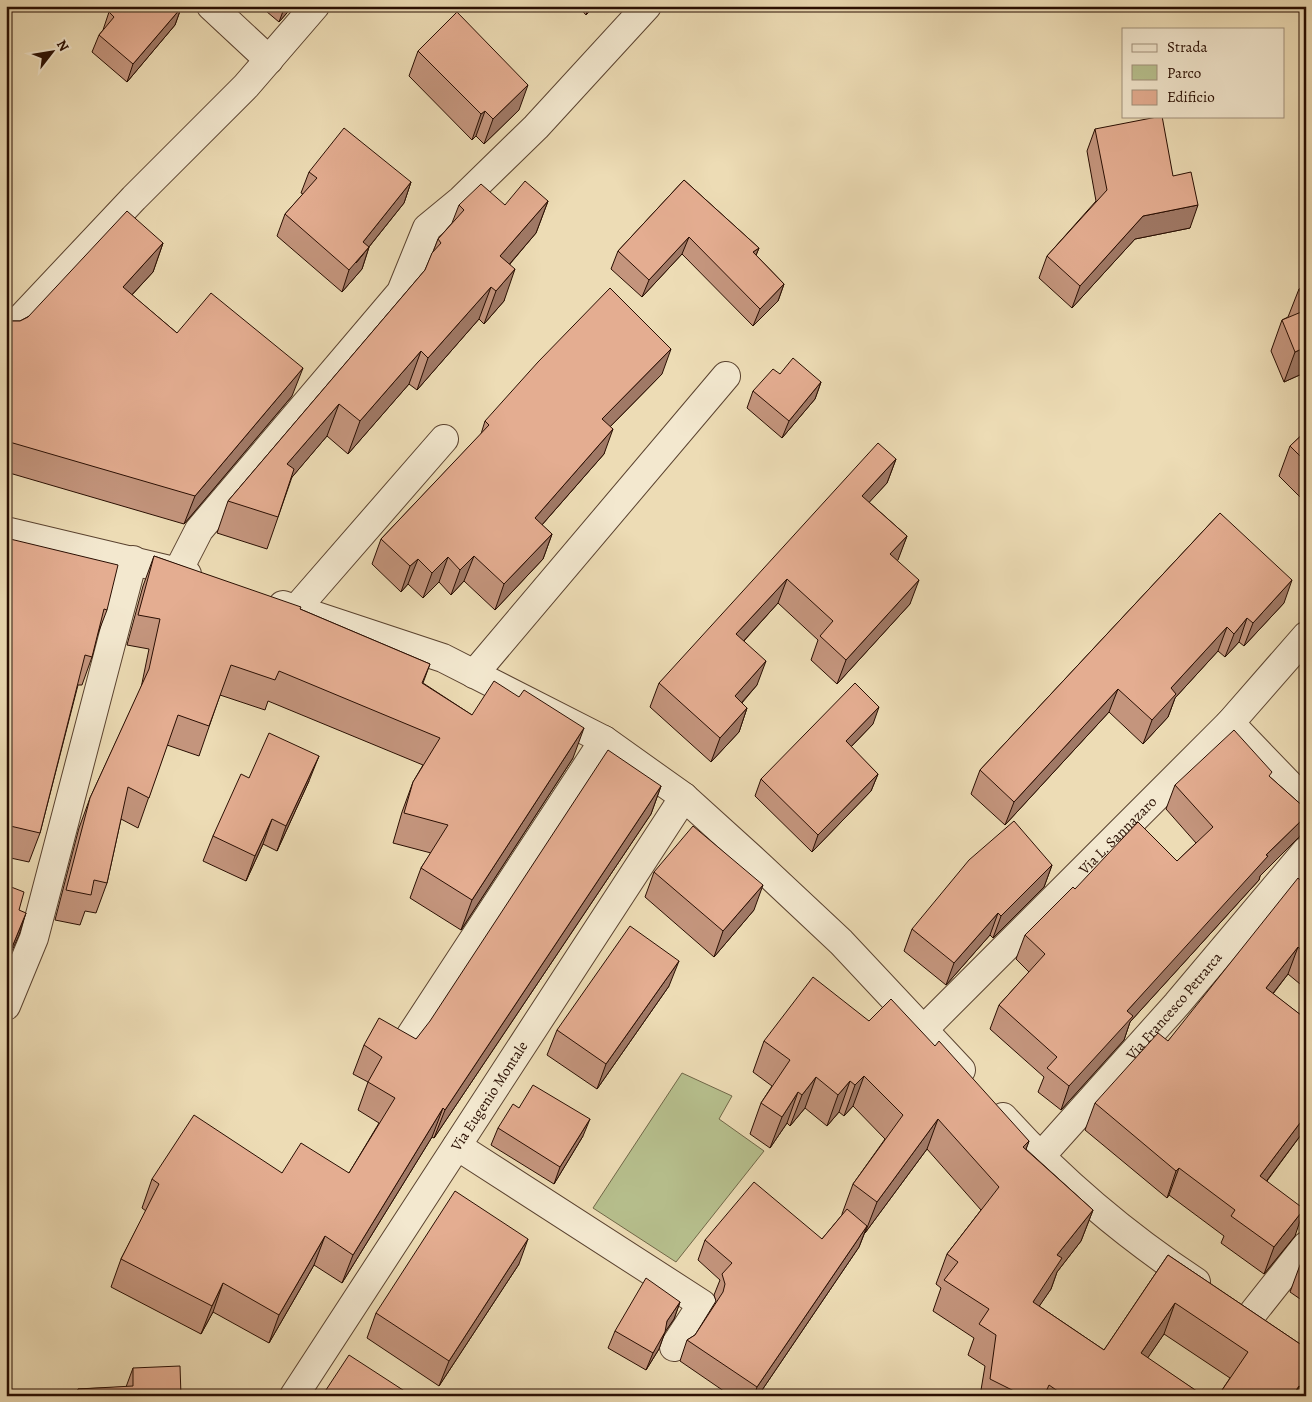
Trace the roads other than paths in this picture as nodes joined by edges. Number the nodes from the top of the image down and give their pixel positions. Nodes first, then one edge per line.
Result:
1 (212, 6) edge
2 (315, 6) edge
3 (647, 6) edge
4 (269, 60) junction
5 (6, 334) edge
6 (726, 376) dead end
7 (444, 439) dead end
8 (6, 531) edge
9 (133, 560) junction
10 (178, 571) junction
11 (214, 583) edge
12 (260, 598) edge
13 (296, 610) junction
14 (1306, 636) edge
15 (474, 674) junction
16 (1230, 723) junction
17 (604, 740) junction
18 (684, 797) junction
19 (1306, 802) edge
20 (1306, 852) edge
21 (6, 1006) edge
22 (924, 1029) junction
23 (407, 1041) edge
24 (457, 1146) junction
25 (1040, 1157) junction
26 (1306, 1246) edge
27 (1249, 1318) junction
28 (1273, 1335) edge
29 (674, 1347) dead end
30 (294, 1396) edge

1 - 4 street
2 - 4 street
3 - 10 street
4 - 5 street
6 - 15 street
7 - 13 street
8 - 9 street
9 - 10 street
9 - 21 street
10 - 11 street
12 - 13 street
13 - 15 street
14 - 16 street, Via L. Sannazaro
15 - 17 street
16 - 19 street
16 - 22 street, Via L. Sannazaro
17 - 18 street
17 - 23 street
18 - 22 street
18 - 24 street, Via Eugenio Montale
20 - 25 street, Via Francesco Petrarca
22 - 25 street
24 - 29 street
24 - 30 street, Via Eugenio Montale
25 - 27 street
26 - 27 street
27 - 28 street

